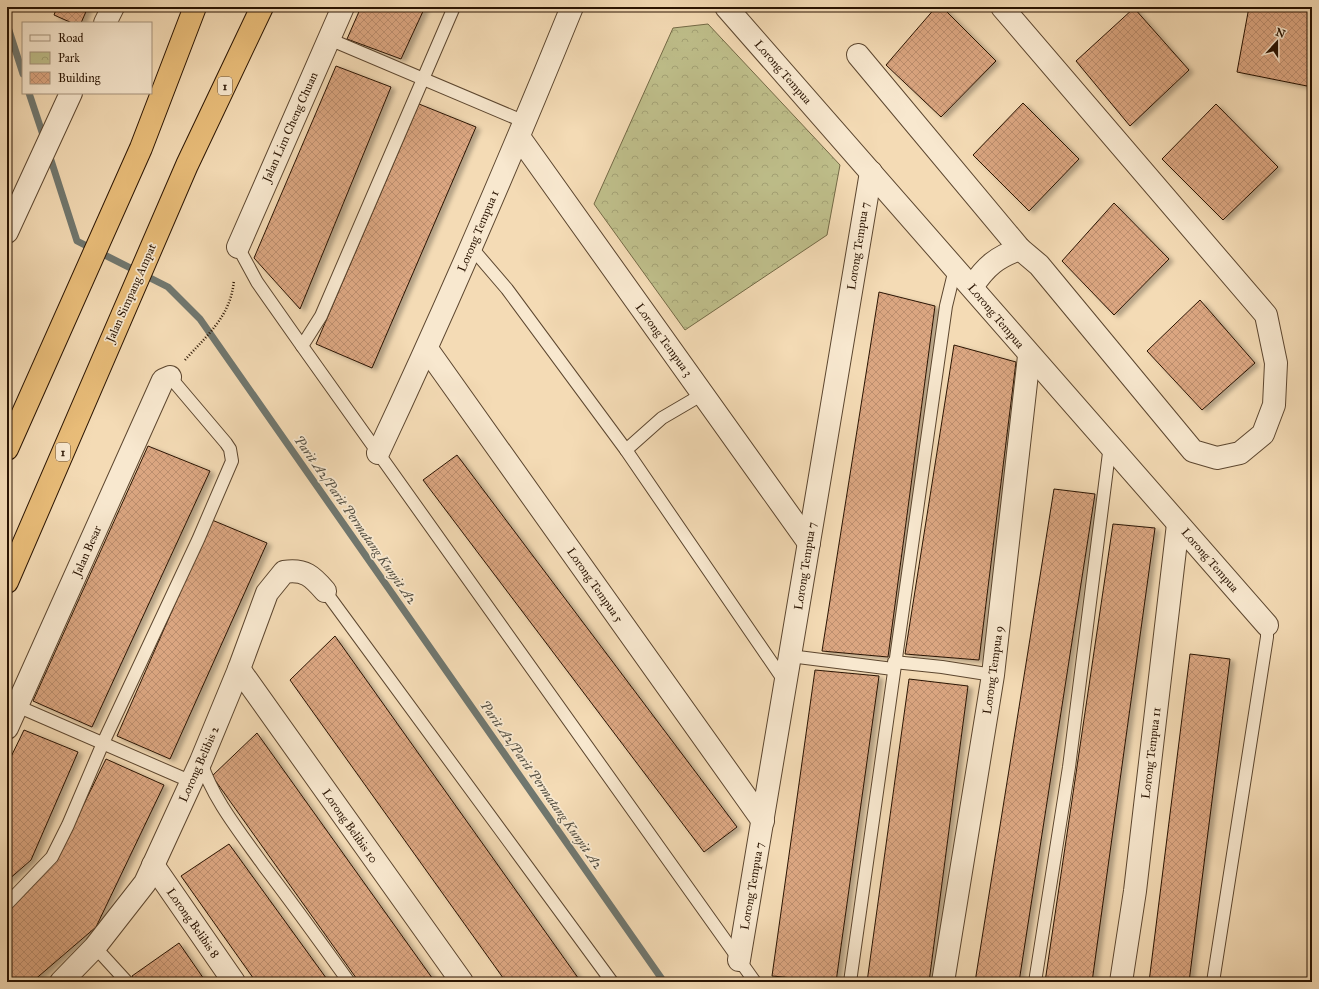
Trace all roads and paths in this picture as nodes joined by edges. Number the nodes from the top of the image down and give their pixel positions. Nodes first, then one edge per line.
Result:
1 (113, 7) edge
2 (195, 7) edge
3 (262, 7) edge
4 (343, 7) edge
5 (454, 7) edge
6 (572, 7) edge
7 (726, 7) edge
8 (1002, 7) edge
9 (106, 22) edge
10 (329, 39) junction
11 (858, 55) dead end
12 (423, 80) junction
13 (70, 94) edge
14 (522, 130) junction
15 (871, 172) junction
16 (7, 232) edge
17 (471, 247) junction
18 (238, 248) junction
19 (1020, 249) junction
20 (955, 269) junction
21 (972, 287) junction
22 (302, 346) junction
23 (195, 348) dead end
24 (427, 348) junction
25 (1029, 356) junction
26 (170, 377) joint
27 (703, 394) junction
28 (1110, 445) junction
29 (7, 449) edge
30 (626, 450) junction
31 (378, 453) junction
32 (1178, 524) junction
33 (809, 543) junction
34 (7, 582) edge
35 (325, 591) joint
36 (1267, 625) joint
37 (790, 656) junction
38 (894, 665) junction
39 (239, 669) junction
40 (993, 675) junction
41 (786, 683) junction
42 (17, 706) junction
43 (7, 728) edge
44 (103, 743) junction
45 (201, 761) junction
46 (192, 782) junction
47 (763, 821) junction
48 (153, 865) junction
49 (7, 904) edge
50 (95, 947) junction
51 (739, 960) junction
52 (61, 982) edge
53 (127, 982) edge
54 (234, 982) edge
55 (349, 982) edge
56 (462, 982) edge
57 (612, 982) edge
58 (755, 982) edge
59 (850, 982) edge
60 (943, 982) edge
61 (1035, 982) edge
62 (1121, 982) edge
63 (1213, 982) edge

1 - 9 street
2 - 29 highway
3 - 34 highway, Jalan Simpang Ampat / 1
4 - 10 street, Jalan Lim Cheng Chuan
5 - 12 lane
6 - 14 street, Lorong Tempua 1
7 - 15 street, Lorong Tempua
8 - 19 street
10 - 12 lane
10 - 18 street, Jalan Lim Cheng Chuan
11 - 19 street
12 - 14 lane
12 - 22 lane
13 - 16 street
14 - 17 street, Lorong Tempua 1
14 - 27 street, Lorong Tempua 3
15 - 20 street, Lorong Tempua
15 - 33 street, Lorong Tempua 7
17 - 24 street, Lorong Tempua 1
17 - 30 lane
18 - 22 lane
18 - 23 path
19 - 21 street
20 - 21 street, Lorong Tempua
20 - 38 lane
21 - 25 street, Lorong Tempua
22 - 31 lane
24 - 31 street, Lorong Tempua 1
24 - 47 street, Lorong Tempua 5
25 - 28 street, Lorong Tempua
25 - 40 street, Lorong Tempua 9
26 - 42 street, Jalan Besar
26 - 44 lane
27 - 30 lane
27 - 33 street, Lorong Tempua 3
28 - 32 street, Lorong Tempua
28 - 61 lane
30 - 41 lane
31 - 51 lane
32 - 36 street, Lorong Tempua
32 - 62 street, Lorong Tempua 11
33 - 37 street, Lorong Tempua 7
35 - 39 street, Lorong Belibis 2
35 - 57 lane
36 - 63 lane
37 - 38 lane
37 - 41 street, Lorong Tempua 7
38 - 40 lane
38 - 59 lane
39 - 45 street, Lorong Belibis 2
39 - 56 street, Lorong Belibis 10
40 - 60 street, Lorong Tempua 9
41 - 47 street, Lorong Tempua 7
42 - 43 street, Jalan Besar
42 - 44 lane
44 - 46 lane
44 - 49 lane
45 - 46 street, Lorong Belibis 2
45 - 55 lane
46 - 48 street, Lorong Belibis 2
47 - 51 street, Lorong Tempua 7
48 - 50 street, Lorong Belibis 2
48 - 54 street, Lorong Belibis 8
50 - 52 street, Lorong Belibis 2
50 - 53 lane
51 - 58 lane

